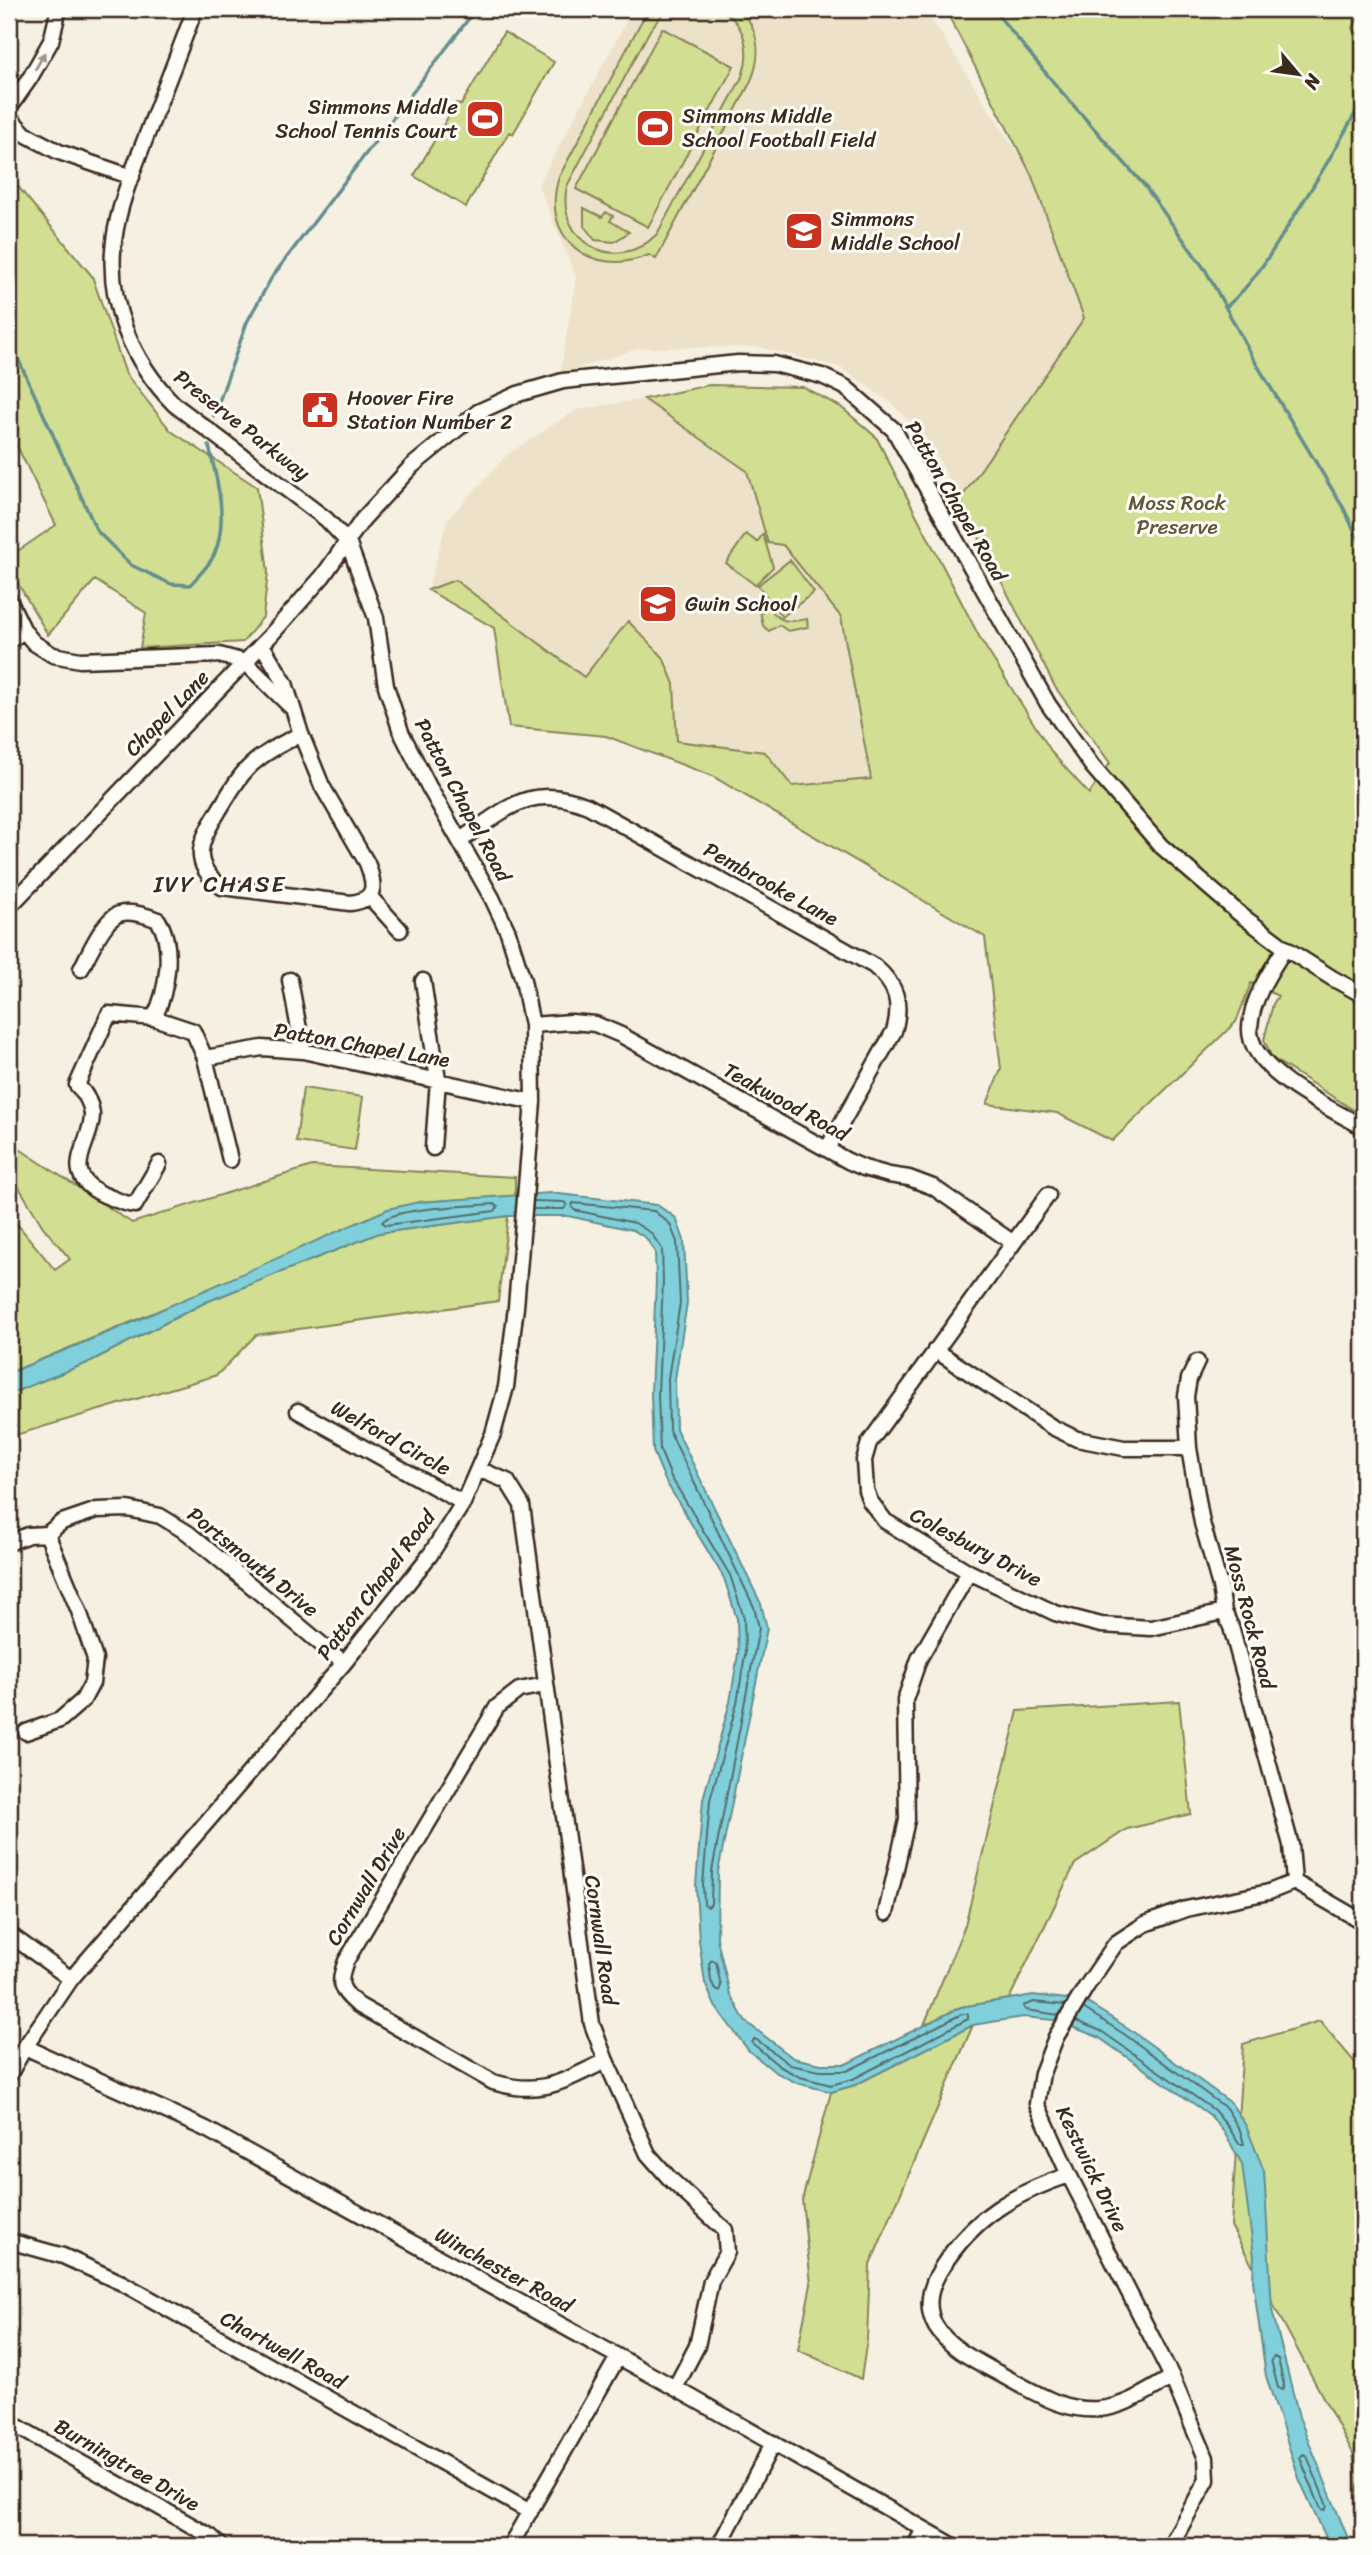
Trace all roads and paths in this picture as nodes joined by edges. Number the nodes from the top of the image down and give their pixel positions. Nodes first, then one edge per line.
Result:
1 (59, 9) edge
2 (195, 9) edge
3 (9, 108) edge
4 (9, 117) edge
5 (132, 177) junction
6 (348, 542) junction
7 (9, 600) edge
8 (24, 631) junction
9 (9, 641) edge
10 (262, 645) junction
11 (245, 662) junction
12 (290, 706) junction
13 (300, 734) junction
14 (460, 840) junction
15 (370, 897) junction
16 (9, 908) edge
17 (400, 930) dead end
18 (1285, 948) junction
19 (81, 969) dead end
20 (290, 980) dead end
21 (423, 981) dead end
22 (1363, 995) edge
23 (154, 1018) junction
24 (532, 1025) junction
25 (303, 1051) junction
26 (205, 1058) junction
27 (438, 1080) junction
28 (533, 1102) junction
29 (1363, 1127) edge
30 (433, 1148) dead end
31 (827, 1149) junction
32 (230, 1160) dead end
33 (159, 1164) dead end
34 (1048, 1195) dead end
35 (1012, 1242) junction
36 (935, 1350) junction
37 (1197, 1362) dead end
38 (298, 1411) dead end
39 (1189, 1448) junction
40 (478, 1469) junction
41 (463, 1503) junction
42 (47, 1534) junction
43 (9, 1543) edge
44 (969, 1572) junction
45 (1224, 1612) junction
46 (344, 1663) junction
47 (545, 1685) junction
48 (26, 1732) dead end
49 (1294, 1881) junction
50 (886, 1913) dead end
51 (1363, 1922) edge
52 (9, 1934) edge
53 (71, 1979) junction
54 (25, 2047) junction
55 (606, 2061) junction
56 (9, 2075) edge
57 (1069, 2175) junction
58 (9, 2241) edge
59 (618, 2357) junction
60 (1171, 2377) junction
61 (675, 2388) junction
62 (9, 2425) edge
63 (773, 2444) junction
64 (530, 2512) junction
65 (924, 2529) junction
66 (222, 2546) edge
67 (510, 2546) edge
68 (719, 2546) edge
69 (915, 2546) edge
70 (954, 2546) edge
71 (1170, 2546) edge

3 -> 1 street
2 - 5 street, Preserve Parkway
4 - 5 street
5 - 6 street, Preserve Parkway
6 - 10 street, Chapel Lane
6 - 14 street, Patton Chapel Road
6 - 18 street, Patton Chapel Road
7 - 8 street
8 - 9 street
8 - 11 street
10 - 11 street, Chapel Lane
10 - 12 street
11 - 12 street
11 - 16 street, Chapel Lane
12 - 13 street
13 - 15 street
13 - 15 street
14 - 24 street, Patton Chapel Road
14 - 31 street, Pembrooke Lane
15 - 17 street
18 - 22 street, Patton Chapel Road
18 - 29 street
19 - 23 street
20 - 25 street
21 - 27 street
23 - 26 street
23 - 33 street
24 - 28 street, Patton Chapel Road
24 - 31 street, Teakwood Road
25 - 26 street, Patton Chapel Lane
25 - 27 street, Patton Chapel Lane
26 - 32 street
27 - 28 street, Patton Chapel Lane
27 - 30 street
28 - 40 street, Patton Chapel Road
31 - 35 street, Teakwood Road
34 - 35 street, Colesbury Drive
35 - 36 street, Colesbury Drive
36 - 39 street
36 - 44 street, Colesbury Drive
37 - 39 street, Moss Rock Road
38 - 41 street, Welford Circle
39 - 45 street, Moss Rock Road
40 - 41 street, Patton Chapel Road
40 - 47 street, Cornwall Road
41 - 46 street, Patton Chapel Road
42 - 43 street, Portsmouth Drive
42 - 46 street, Portsmouth Drive
42 - 48 street
44 - 45 street, Colesbury Drive
44 - 50 street
45 - 49 street, Moss Rock Road
46 - 53 street, Patton Chapel Road
47 - 55 street, Cornwall Road
47 - 55 street, Cornwall Drive
49 - 51 street
49 - 57 street, Kestwick Drive
52 - 53 street
53 - 54 street, Patton Chapel Road
54 - 56 street, Patton Chapel Road
54 - 59 street, Winchester Road
55 - 61 street, Cornwall Road
57 - 60 street, Kestwick Drive
57 - 60 street
58 - 64 street, Chartwell Road
59 - 61 street, Winchester Road
59 - 64 street
60 - 71 street, Kestwick Drive
61 - 63 street, Winchester Road
62 - 66 street, Burningtree Drive
63 - 65 street, Winchester Road
63 - 68 street
64 - 67 street
65 - 69 street
65 - 70 street, Winchester Road

